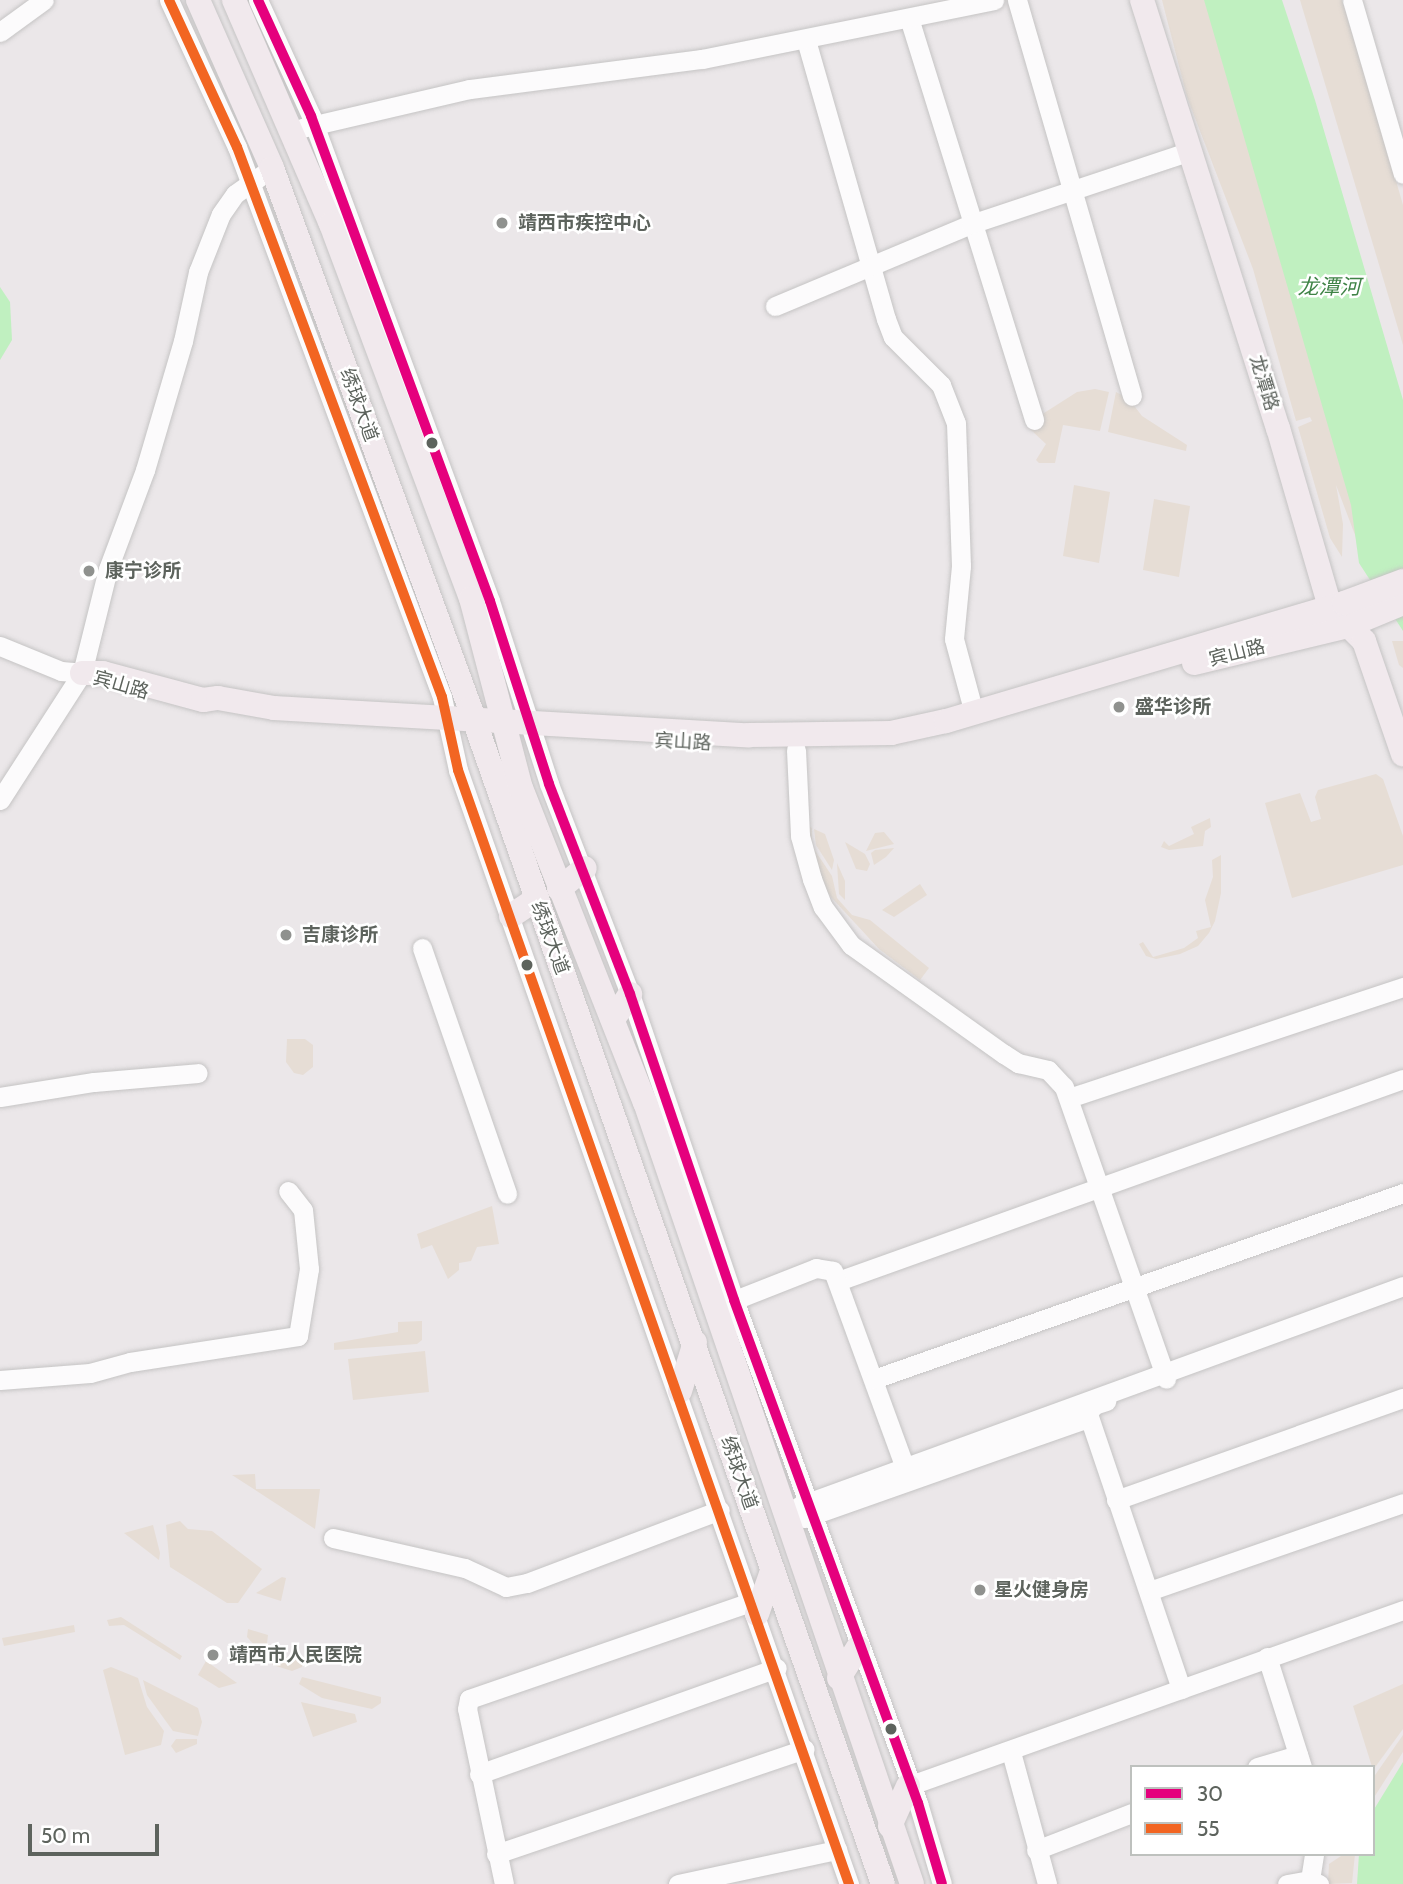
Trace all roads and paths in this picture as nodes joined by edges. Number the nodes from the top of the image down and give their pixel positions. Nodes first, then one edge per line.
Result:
1 (44, 0) edge
2 (169, 0) edge
3 (198, 0) edge
4 (234, 0) edge
5 (258, 0) edge
6 (966, 0) edge
7 (993, 0) edge
8 (1017, 0) edge
9 (1142, 0) edge
10 (1152, 0) edge
11 (1352, 0) edge
12 (909, 18) junction
13 (0, 32) edge
14 (806, 40) junction
15 (242, 101) junction
16 (301, 124) junction
17 (237, 147) junction
18 (1191, 151) junction
19 (272, 168) junction
20 (1403, 174) edge
21 (249, 185) junction
22 (1073, 192) junction
23 (971, 224) junction
24 (872, 265) junction
25 (775, 306) dead end
26 (391, 335) junction
27 (383, 363) junction
28 (349, 378) junction
29 (1132, 396) dead end
30 (337, 416) junction
31 (1034, 420) dead end
32 (1403, 581) edge
33 (1403, 603) edge
34 (1355, 611) junction
35 (0, 646) edge
36 (82, 673) junction
37 (974, 712) junction
38 (1403, 721) edge
39 (448, 726) junction
40 (476, 726) junction
41 (504, 727) junction
42 (533, 729) junction
43 (796, 750) junction
44 (1403, 754) edge
45 (0, 800) edge
46 (585, 868) junction
47 (559, 889) junction
48 (536, 899) junction
49 (511, 916) junction
50 (422, 948) dead end
51 (1403, 987) edge
52 (630, 993) junction
53 (614, 1018) junction
54 (198, 1073) dead end
55 (1403, 1079) edge
56 (0, 1097) edge
57 (1069, 1098) junction
58 (1097, 1185) junction
59 (694, 1186) junction
60 (289, 1191) dead end
61 (508, 1194) dead end
62 (1403, 1194) edge
63 (679, 1208) junction
64 (838, 1281) junction
65 (1133, 1286) junction
66 (1403, 1286) edge
67 (1403, 1296) edge
68 (724, 1304) junction
69 (695, 1342) junction
70 (1165, 1376) junction
71 (874, 1379) junction
72 (0, 1380) edge
73 (680, 1391) junction
74 (1403, 1398) edge
75 (1086, 1407) junction
76 (907, 1474) junction
77 (1116, 1500) junction
78 (1403, 1503) edge
79 (811, 1508) junction
80 (720, 1510) junction
81 (785, 1519) junction
82 (333, 1538) dead end
83 (772, 1571) junction
84 (1149, 1591) junction
85 (755, 1607) junction
86 (1403, 1610) edge
87 (858, 1648) junction
88 (1268, 1657) junction
89 (777, 1668) junction
90 (839, 1678) junction
91 (1181, 1689) junction
92 (805, 1749) junction
93 (1010, 1752) junction
94 (1300, 1761) edge
95 (1271, 1765) edge
96 (479, 1774) junction
97 (908, 1786) junction
98 (1130, 1814) edge
99 (890, 1826) junction
100 (837, 1850) junction
101 (1036, 1850) junction
102 (496, 1854) junction
103 (1314, 1856) edge
104 (1314, 1882) edge
105 (504, 1884) edge
106 (678, 1884) edge
107 (849, 1884) edge
108 (883, 1884) edge
109 (912, 1884) edge
110 (942, 1884) edge
111 (1046, 1884) edge
112 (1287, 1884) edge

1 - 13 street
2 - 17 street
3 - 15 main road, 绣球大道
4 - 16 main road, 绣球大道
5 - 16 street
6 - 16 street
7 - 12 street
8 - 22 street
9 - 18 main road, 龙潭路
10 - 34 main road, 龙潭路
11 - 20 street
12 - 14 street
12 - 23 street
14 - 16 street
14 - 24 street
15 - 17 street
15 - 19 main road, 绣球大道
16 - 26 street
16 - 27 main road, 绣球大道
17 - 21 street
18 - 22 street
18 - 34 main road, 龙潭路
19 - 21 street
19 - 28 main road, 绣球大道
21 - 30 street
21 - 36 street
22 - 23 street
22 - 29 street
23 - 24 street
23 - 31 street
24 - 25 street
24 - 37 street
26 - 27 street
26 - 42 street
27 - 41 main road, 绣球大道
28 - 30 street
28 - 40 main road, 绣球大道
30 - 39 street
32 - 34 main road, 宾山路
33 - 34 main road, 宾山路
34 - 37 main road, 宾山路
34 - 38 main road, 龙潭路
34 - 43 main road, 宾山路
34 - 44 main road, 龙潭路
35 - 36 street
36 - 39 main road, 宾山路
36 - 45 street
37 - 42 main road, 宾山路
39 - 40 main road, 宾山路
39 - 49 street
40 - 41 main road, 宾山路
40 - 48 main road, 绣球大道
41 - 42 main road, 宾山路
41 - 47 main road, 绣球大道
42 - 43 main road, 宾山路
42 - 46 street
43 - 57 street
46 - 47 main road
46 - 52 street
47 - 53 main road, 绣球大道
48 - 49 main road
48 - 69 main road, 绣球大道
49 - 73 street
50 - 61 street
51 - 57 street
52 - 53 main road
52 - 59 street
53 - 63 main road, 绣球大道
54 - 56 street
55 - 58 street
57 - 58 street
58 - 64 street
58 - 65 street
59 - 63 main road
59 - 68 street
60 - 72 street
62 - 65 street
63 - 68 main road, 绣球大道
64 - 68 street
64 - 71 street
65 - 70 street
65 - 71 street
66 - 70 street
67 - 70 street
68 - 79 street
68 - 81 main road, 绣球大道
69 - 73 main road
69 - 83 main road, 绣球大道
70 - 75 street
71 - 76 street
73 - 80 street
74 - 77 street
75 - 76 street
75 - 77 street
76 - 79 street
77 - 84 street
78 - 84 street
79 - 81 street
79 - 87 street
80 - 82 street
80 - 85 street
81 - 90 main road, 绣球大道
83 - 85 main road
83 - 108 main road, 绣球大道
84 - 91 street
85 - 89 street
85 - 96 street
86 - 88 street
87 - 90 main road
87 - 97 street
88 - 91 street
88 - 94 street
89 - 92 street
89 - 96 street
90 - 99 main road, 绣球大道
91 - 93 street
92 - 100 street
92 - 102 street
93 - 97 street
93 - 101 street
94 - 95 street
96 - 102 street
97 - 99 main road
97 - 110 street
98 - 101 street
99 - 109 main road, 绣球大道
100 - 106 street
100 - 107 street
101 - 111 street
102 - 105 street
103 - 104 street
104 - 112 street

